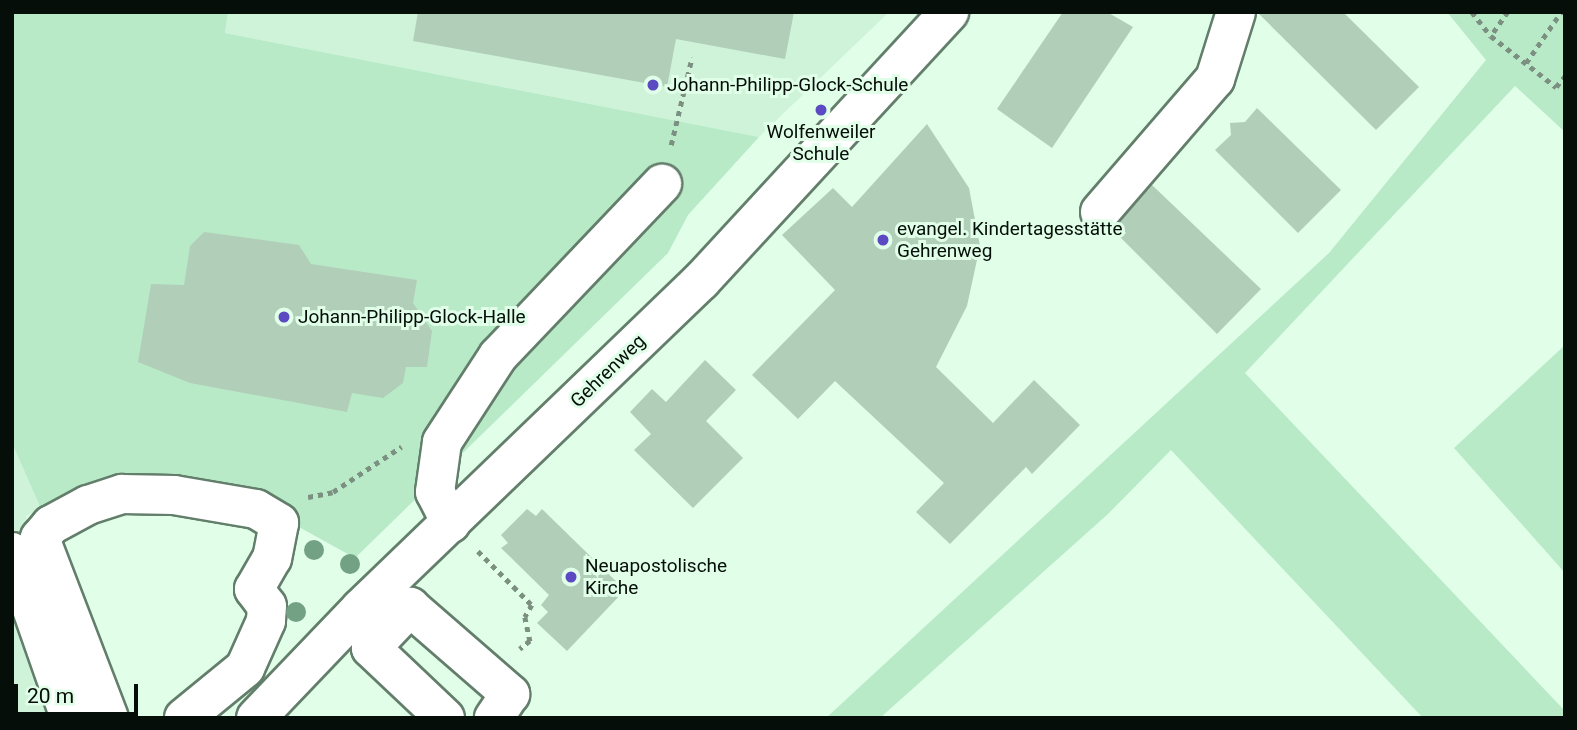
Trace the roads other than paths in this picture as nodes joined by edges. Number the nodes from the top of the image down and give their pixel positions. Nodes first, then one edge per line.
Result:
1 (948, 12) edge
2 (1236, 12) edge
3 (662, 184) road end
4 (1100, 212) dead end
5 (451, 523) junction
6 (12, 552) edge
7 (70, 718) edge
8 (109, 718) edge
9 (184, 718) edge
10 (256, 718) edge
11 (445, 718) edge
12 (494, 718) edge

1 - 5 street, Gehrenweg
2 - 4 street
3 - 5 street
5 - 10 street, Gehrenweg
6 - 7 street
8 - 9 street
11 - 12 street

